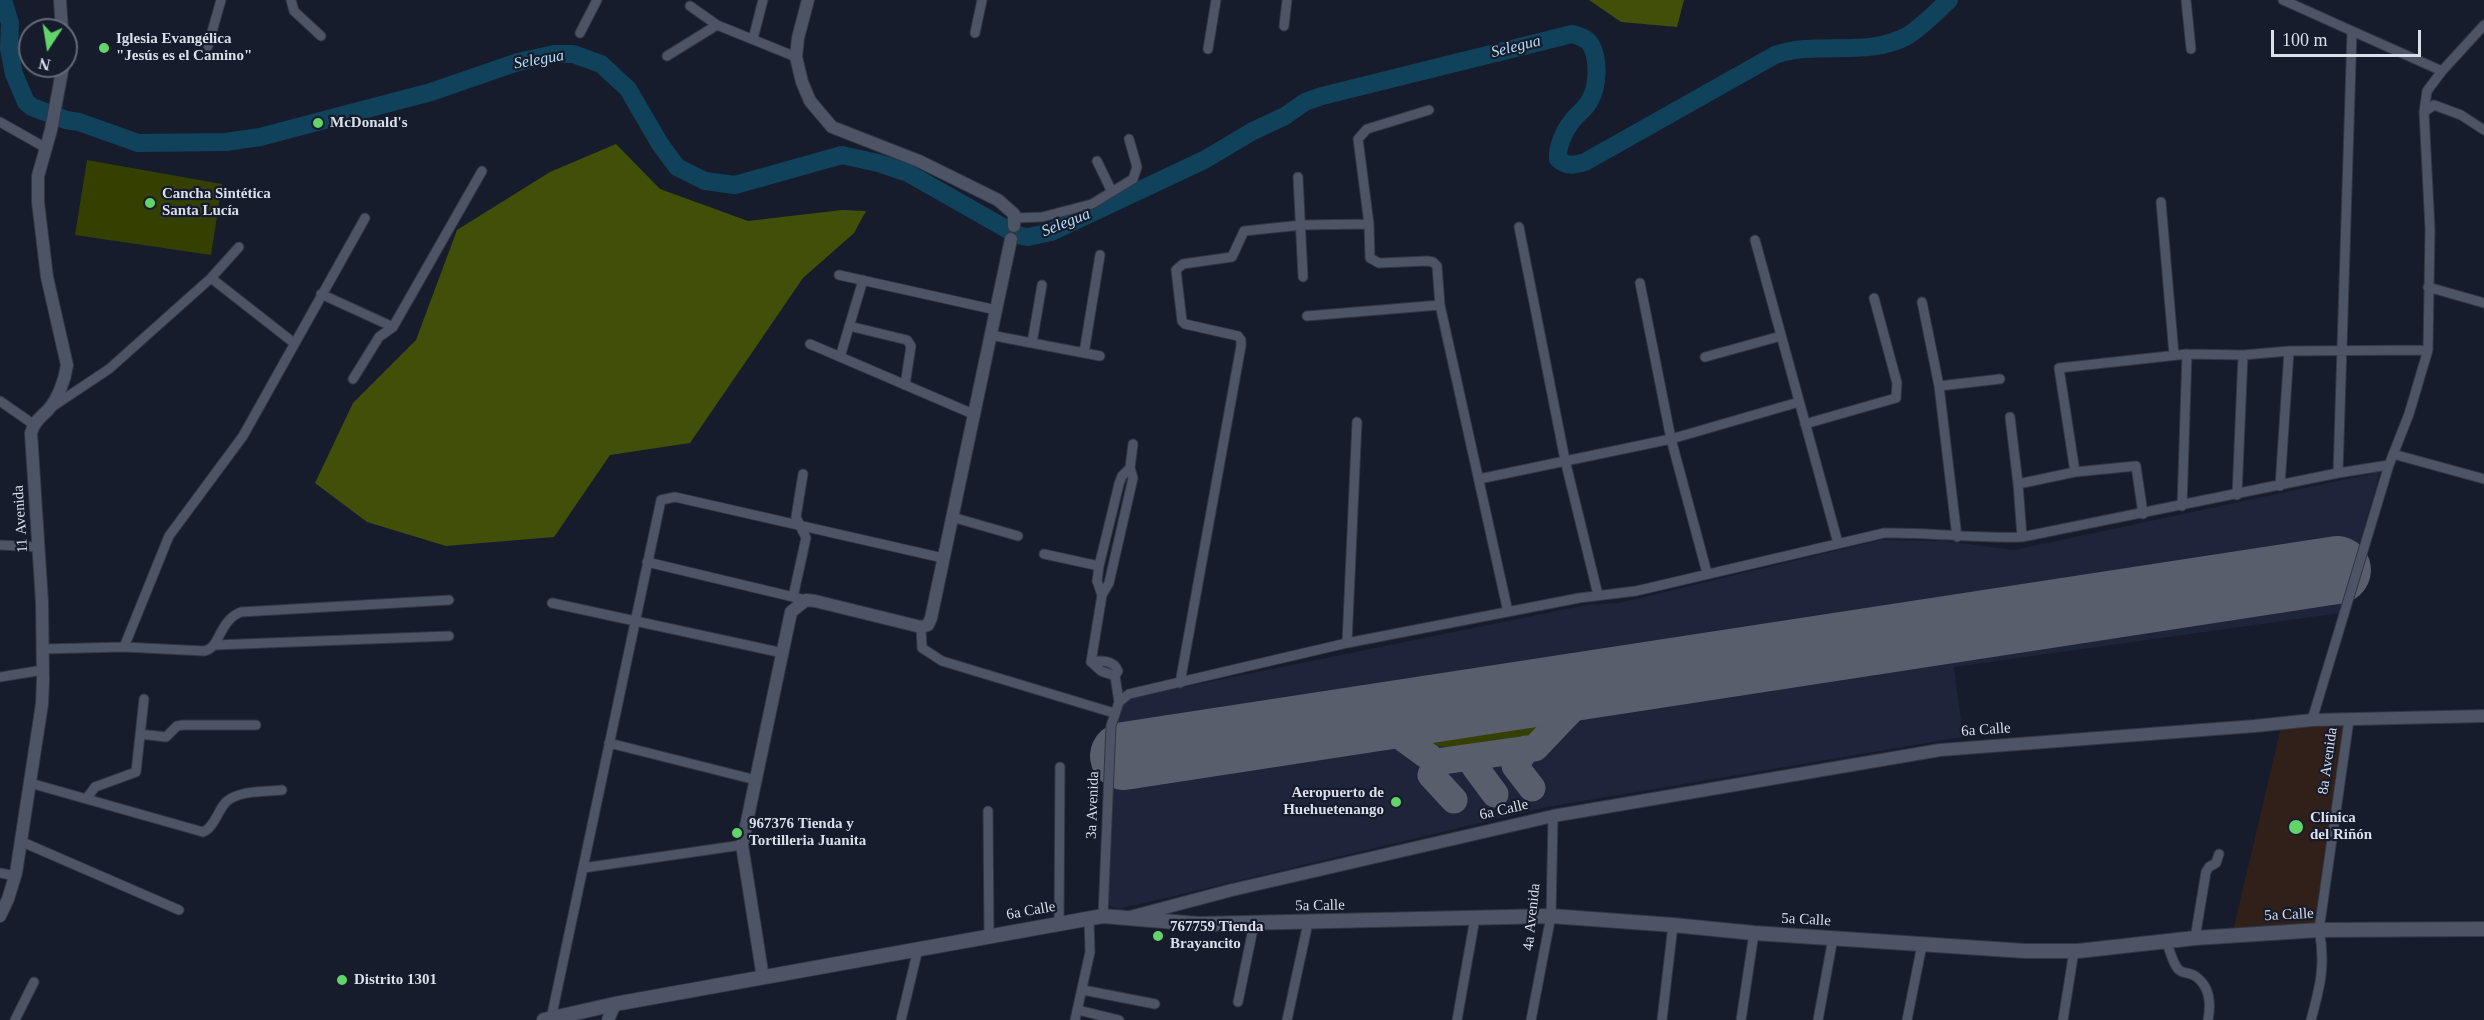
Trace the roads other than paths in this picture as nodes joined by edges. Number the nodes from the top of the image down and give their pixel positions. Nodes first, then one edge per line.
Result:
1 (60, 0) edge
2 (221, 0) edge
3 (291, 0) edge
4 (597, 0) edge
5 (763, 0) edge
6 (808, 0) edge
7 (981, 0) edge
8 (1216, 0) edge
9 (1287, 0) edge
10 (2186, 0) edge
11 (2283, 0) edge
12 (690, 6) dead end
13 (61, 18) edge
14 (717, 25) junction
15 (2484, 25) edge
16 (1284, 26) dead end
17 (2352, 31) junction
18 (580, 33) dead end
19 (975, 33) dead end
20 (321, 36) dead end
21 (753, 39) junction
22 (208, 46) dead end
23 (1208, 49) dead end
24 (2191, 49) dead end
25 (667, 56) dead end
26 (796, 57) junction
27 (2442, 71) junction
28 (61, 78) edge
29 (1429, 110) dead end
30 (2424, 112) junction
31 (0, 122) edge
32 (2484, 130) edge
33 (1130, 139) dead end
34 (46, 148) junction
35 (1097, 161) dead end
36 (482, 171) dead end
37 (1298, 177) dead end
38 (1112, 192) junction
39 (2161, 202) dead end
40 (365, 218) dead end
41 (1014, 222) junction
42 (1369, 224) junction
43 (1302, 225) junction
44 (1519, 227) dead end
45 (1011, 239) joint
46 (1755, 240) dead end
47 (239, 247) dead end
48 (1100, 255) dead end
49 (839, 275) dead end
50 (211, 278) junction
51 (1303, 278) dead end
52 (863, 280) junction
53 (1640, 283) dead end
54 (1042, 285) dead end
55 (2428, 287) junction
56 (321, 294) junction
57 (1874, 297) dead end
58 (1922, 302) dead end
59 (2484, 303) edge
60 (1440, 305) junction
61 (996, 310) junction
62 (1307, 316) dead end
63 (849, 326) junction
64 (393, 327) junction
65 (990, 335) junction
66 (1781, 336) junction
67 (294, 343) junction
68 (1032, 343) junction
69 (810, 344) dead end
70 (2428, 350) junction
71 (2289, 351) junction
72 (2342, 352) junction
73 (1084, 353) junction
74 (2187, 354) junction
75 (2174, 355) junction
76 (2243, 355) junction
77 (1100, 356) dead end
78 (840, 357) junction
79 (1705, 357) dead end
80 (353, 379) dead end
81 (2000, 379) dead end
82 (905, 385) junction
83 (1939, 386) junction
84 (0, 401) edge
85 (1799, 402) junction
86 (50, 408) junction
87 (973, 414) junction
88 (2010, 417) dead end
89 (1357, 422) dead end
90 (33, 424) junction
91 (1805, 424) junction
92 (1671, 439) junction
93 (1133, 444) dead end
94 (2393, 454) junction
95 (1565, 460) junction
96 (2389, 465) junction
97 (1130, 468) junction
98 (2074, 472) junction
99 (2338, 473) junction
100 (804, 474) dead end
101 (1479, 479) junction
102 (2484, 479) edge
103 (2018, 484) junction
104 (2280, 486) junction
105 (2237, 495) junction
106 (2182, 506) junction
107 (2143, 514) junction
108 (952, 517) junction
109 (800, 525) junction
110 (1018, 536) dead end
111 (1957, 537) junction
112 (2022, 537) junction
113 (1838, 543) junction
114 (0, 545) edge
115 (38, 548) junction
116 (1044, 555) dead end
117 (943, 558) junction
118 (647, 562) junction
119 (1099, 566) junction
120 (1707, 573) junction
121 (1102, 595) junction
122 (1598, 595) junction
123 (799, 599) junction
124 (449, 600) dead end
125 (552, 603) dead end
126 (1508, 612) junction
127 (635, 619) junction
128 (921, 627) junction
129 (449, 636) dead end
130 (1347, 643) junction
131 (215, 645) junction
132 (124, 647) junction
133 (43, 649) junction
134 (783, 653) junction
135 (43, 670) junction
136 (0, 676) edge
137 (1180, 683) junction
138 (144, 699) dead end
139 (1121, 700) junction
140 (1114, 713) junction
141 (2484, 716) edge
142 (2312, 720) junction
143 (2349, 720) junction
144 (256, 725) dead end
145 (140, 734) junction
146 (609, 743) junction
147 (1060, 767) dead end
148 (756, 780) junction
149 (30, 783) junction
150 (282, 790) dead end
151 (87, 798) junction
152 (988, 811) dead end
153 (1553, 816) junction
154 (20, 841) junction
155 (742, 845) junction
156 (2219, 854) dead end
157 (583, 868) junction
158 (0, 873) edge
159 (15, 876) junction
160 (179, 910) dead end
161 (0, 916) edge
162 (1103, 916) junction
163 (1551, 916) junction
164 (1089, 918) junction
165 (1126, 918) junction
166 (1475, 918) junction
167 (1059, 923) junction
168 (1308, 923) junction
169 (1254, 924) junction
170 (1673, 925) junction
171 (2484, 928) edge
172 (2319, 930) junction
173 (1754, 933) junction
174 (989, 936) junction
175 (1833, 938) junction
176 (2195, 938) junction
177 (2166, 941) junction
178 (1922, 945) junction
179 (918, 949) junction
180 (2074, 951) junction
181 (764, 978) junction
182 (34, 982) dead end
183 (1083, 990) junction
184 (1238, 1002) dead end
185 (615, 1004) junction
186 (1155, 1004) dead end
187 (1076, 1015) edge
188 (548, 1019) edge
189 (15, 1020) edge
190 (608, 1020) edge
191 (901, 1020) edge
192 (1118, 1020) edge
193 (1287, 1020) edge
194 (1457, 1020) edge
195 (1532, 1020) edge
196 (1662, 1020) edge
197 (1741, 1020) edge
198 (1818, 1020) edge
199 (1907, 1020) edge
200 (2063, 1020) edge
201 (2208, 1020) edge
202 (2311, 1020) edge

1 - 13 street
2 - 22 street
3 - 20 street
4 - 18 street
5 - 21 street
6 - 26 street
7 - 19 street
8 - 23 street
9 - 16 street
10 - 24 street
11 - 17 street
12 - 14 street
14 - 21 street
14 - 25 street
15 - 27 street
17 - 27 street
17 - 72 street
21 - 26 street
26 - 41 street
27 - 30 street
28 - 34 street
29 - 42 street
30 - 32 street
30 - 55 street
31 - 34 street
33 - 38 street
34 - 86 street
35 - 38 street
36 - 64 street
37 - 43 street
38 - 41 street
39 - 75 street
40 - 56 street
41 - 45 street
42 - 43 street
42 - 60 street
43 - 51 street
43 - 137 street
44 - 95 street
45 - 61 street
46 - 66 street
47 - 50 street
48 - 73 street
49 - 52 street
50 - 67 street
50 - 86 street
52 - 61 street
52 - 63 street
53 - 92 street
54 - 68 street
55 - 59 street
55 - 70 street
56 - 64 street
56 - 67 street
57 - 91 street
58 - 83 street
60 - 62 street
60 - 101 street
61 - 65 street
63 - 78 street
63 - 82 street
64 - 80 street
65 - 68 street
65 - 87 street
66 - 79 street
66 - 85 street
67 - 132 street
68 - 73 street
69 - 78 street
70 - 72 street
70 - 94 street
71 - 72 street
71 - 76 street
71 - 104 street
72 - 99 street
73 - 77 street
74 - 75 street
74 - 76 street
74 - 106 street
75 - 98 street
76 - 105 street
78 - 82 street
81 - 83 street
82 - 87 street
83 - 111 street
84 - 90 street
85 - 91 street
85 - 92 street
86 - 90 street
87 - 108 street
88 - 103 street
89 - 130 street
90 - 115 street, 11 Avenida
91 - 113 street
92 - 95 street
92 - 120 street
93 - 97 street
94 - 96 street
94 - 102 street
95 - 101 street
95 - 122 street
96 - 99 street
96 - 142 street
97 - 119 street
97 - 121 street
98 - 103 street
98 - 107 street
99 - 104 street
100 - 109 street
101 - 126 street
103 - 112 street
104 - 105 street
105 - 106 street
106 - 107 street
107 - 112 street
108 - 110 street
108 - 117 street
109 - 117 street
109 - 118 street
109 - 123 street
111 - 112 street
111 - 113 street
113 - 120 street
114 - 115 street
115 - 133 street, 11 Avenida
116 - 119 street
117 - 128 street
118 - 123 street
118 - 127 street
119 - 121 street
120 - 122 street
121 - 139 street
122 - 126 street
123 - 128 street
123 - 134 street
124 - 131 street
125 - 127 street
126 - 130 street
127 - 134 street
127 - 146 street
128 - 140 street
129 - 131 street
130 - 137 street
131 - 132 street
132 - 133 street
133 - 135 street, 11 Avenida
134 - 148 street
135 - 136 street
135 - 149 street, 11 Avenida
137 - 139 street
138 - 145 street
139 - 140 street, 3a Avenida
140 - 162 street, 3a Avenida
141 - 143 street, 6a Calle
142 - 143 street, 6a Calle
142 - 153 street, 6a Calle
143 - 172 street, 8a Avenida
144 - 145 street
145 - 151 street
146 - 148 street
146 - 157 street
147 - 167 street
148 - 155 street
149 - 151 street
149 - 154 street, 11 Avenida
150 - 151 street
152 - 174 street
153 - 163 street, 4a Avenida
153 - 165 street, 6a Calle
154 - 159 street, 11 Avenida
154 - 160 street
155 - 157 street
155 - 181 street
156 - 176 street
157 - 188 street
158 - 159 street
159 - 161 street, 11 Avenida
162 - 164 main road, 6a Calle
162 - 165 main road, 6a Calle
163 - 166 main road, 5a Calle
163 - 170 main road, 5a Calle
163 - 195 street, 4a Avenida
164 - 167 main road, 6a Calle
164 - 183 street
165 - 169 main road, 5a Calle
166 - 168 main road, 5a Calle
166 - 194 street
167 - 174 main road, 6a Calle
168 - 169 main road, 5a Calle
168 - 193 street
169 - 184 street
170 - 173 main road, 5a Calle
170 - 196 street
171 - 172 main road, 5a Calle
172 - 176 main road, 5a Calle
172 - 202 street, 8a Avenida
173 - 175 main road, 5a Calle
173 - 197 street
174 - 179 main road, 6a Calle
175 - 178 main road, 5a Calle
175 - 198 street
176 - 177 main road, 5a Calle
177 - 180 main road, 5a Calle
177 - 201 street
178 - 180 main road, 5a Calle
178 - 199 street
179 - 181 main road, 6a Calle
179 - 191 street
180 - 200 street
181 - 185 main road, 6a Calle
182 - 189 street
183 - 186 street
183 - 187 street
185 - 188 main road, 6a Calle
185 - 190 street
187 - 192 street

